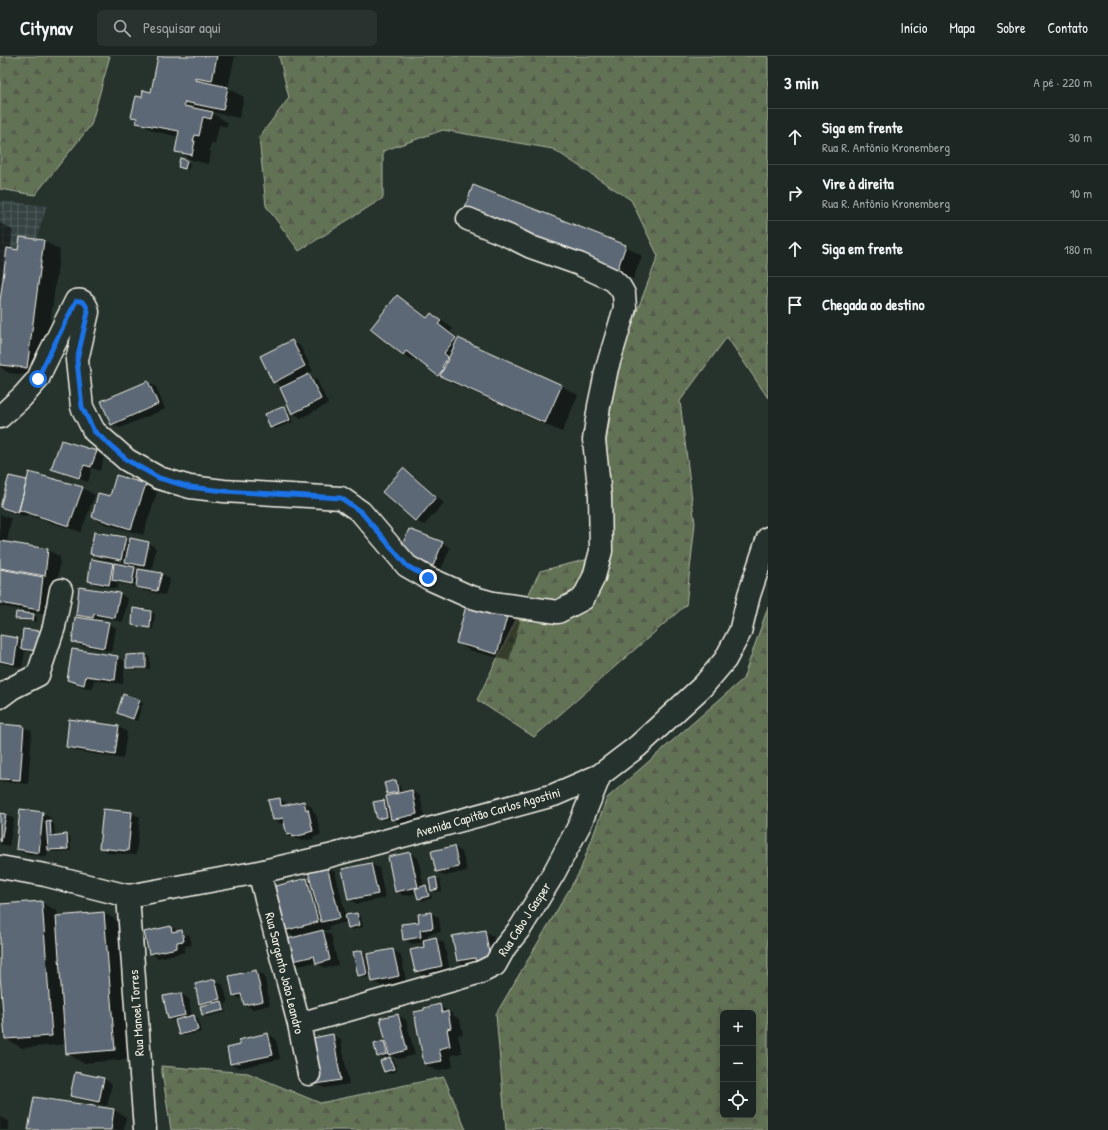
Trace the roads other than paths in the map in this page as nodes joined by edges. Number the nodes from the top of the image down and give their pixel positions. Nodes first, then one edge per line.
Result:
1 (468, 219) dead end
2 (0, 417) edge
3 (768, 538) edge
4 (61, 590) dead end
5 (0, 697) edge
6 (600, 775) junction
7 (0, 867) edge
8 (259, 872) junction
9 (128, 896) junction
10 (299, 1024) junction
11 (309, 1074) dead end
12 (145, 1130) edge

1 - 2 street
3 - 6 street, Avenida Capitão Carlos Agostini
4 - 5 street
6 - 8 street, Avenida Capitão Carlos Agostini
6 - 10 street, Rua Cabo J Gasper
7 - 9 street
8 - 9 street, Avenida Capitão Carlos Agostini
8 - 10 street, Rua Sargento João Leandro
9 - 12 street, Rua Manoel Torres
10 - 11 street, Rua Sargento João Leandro

